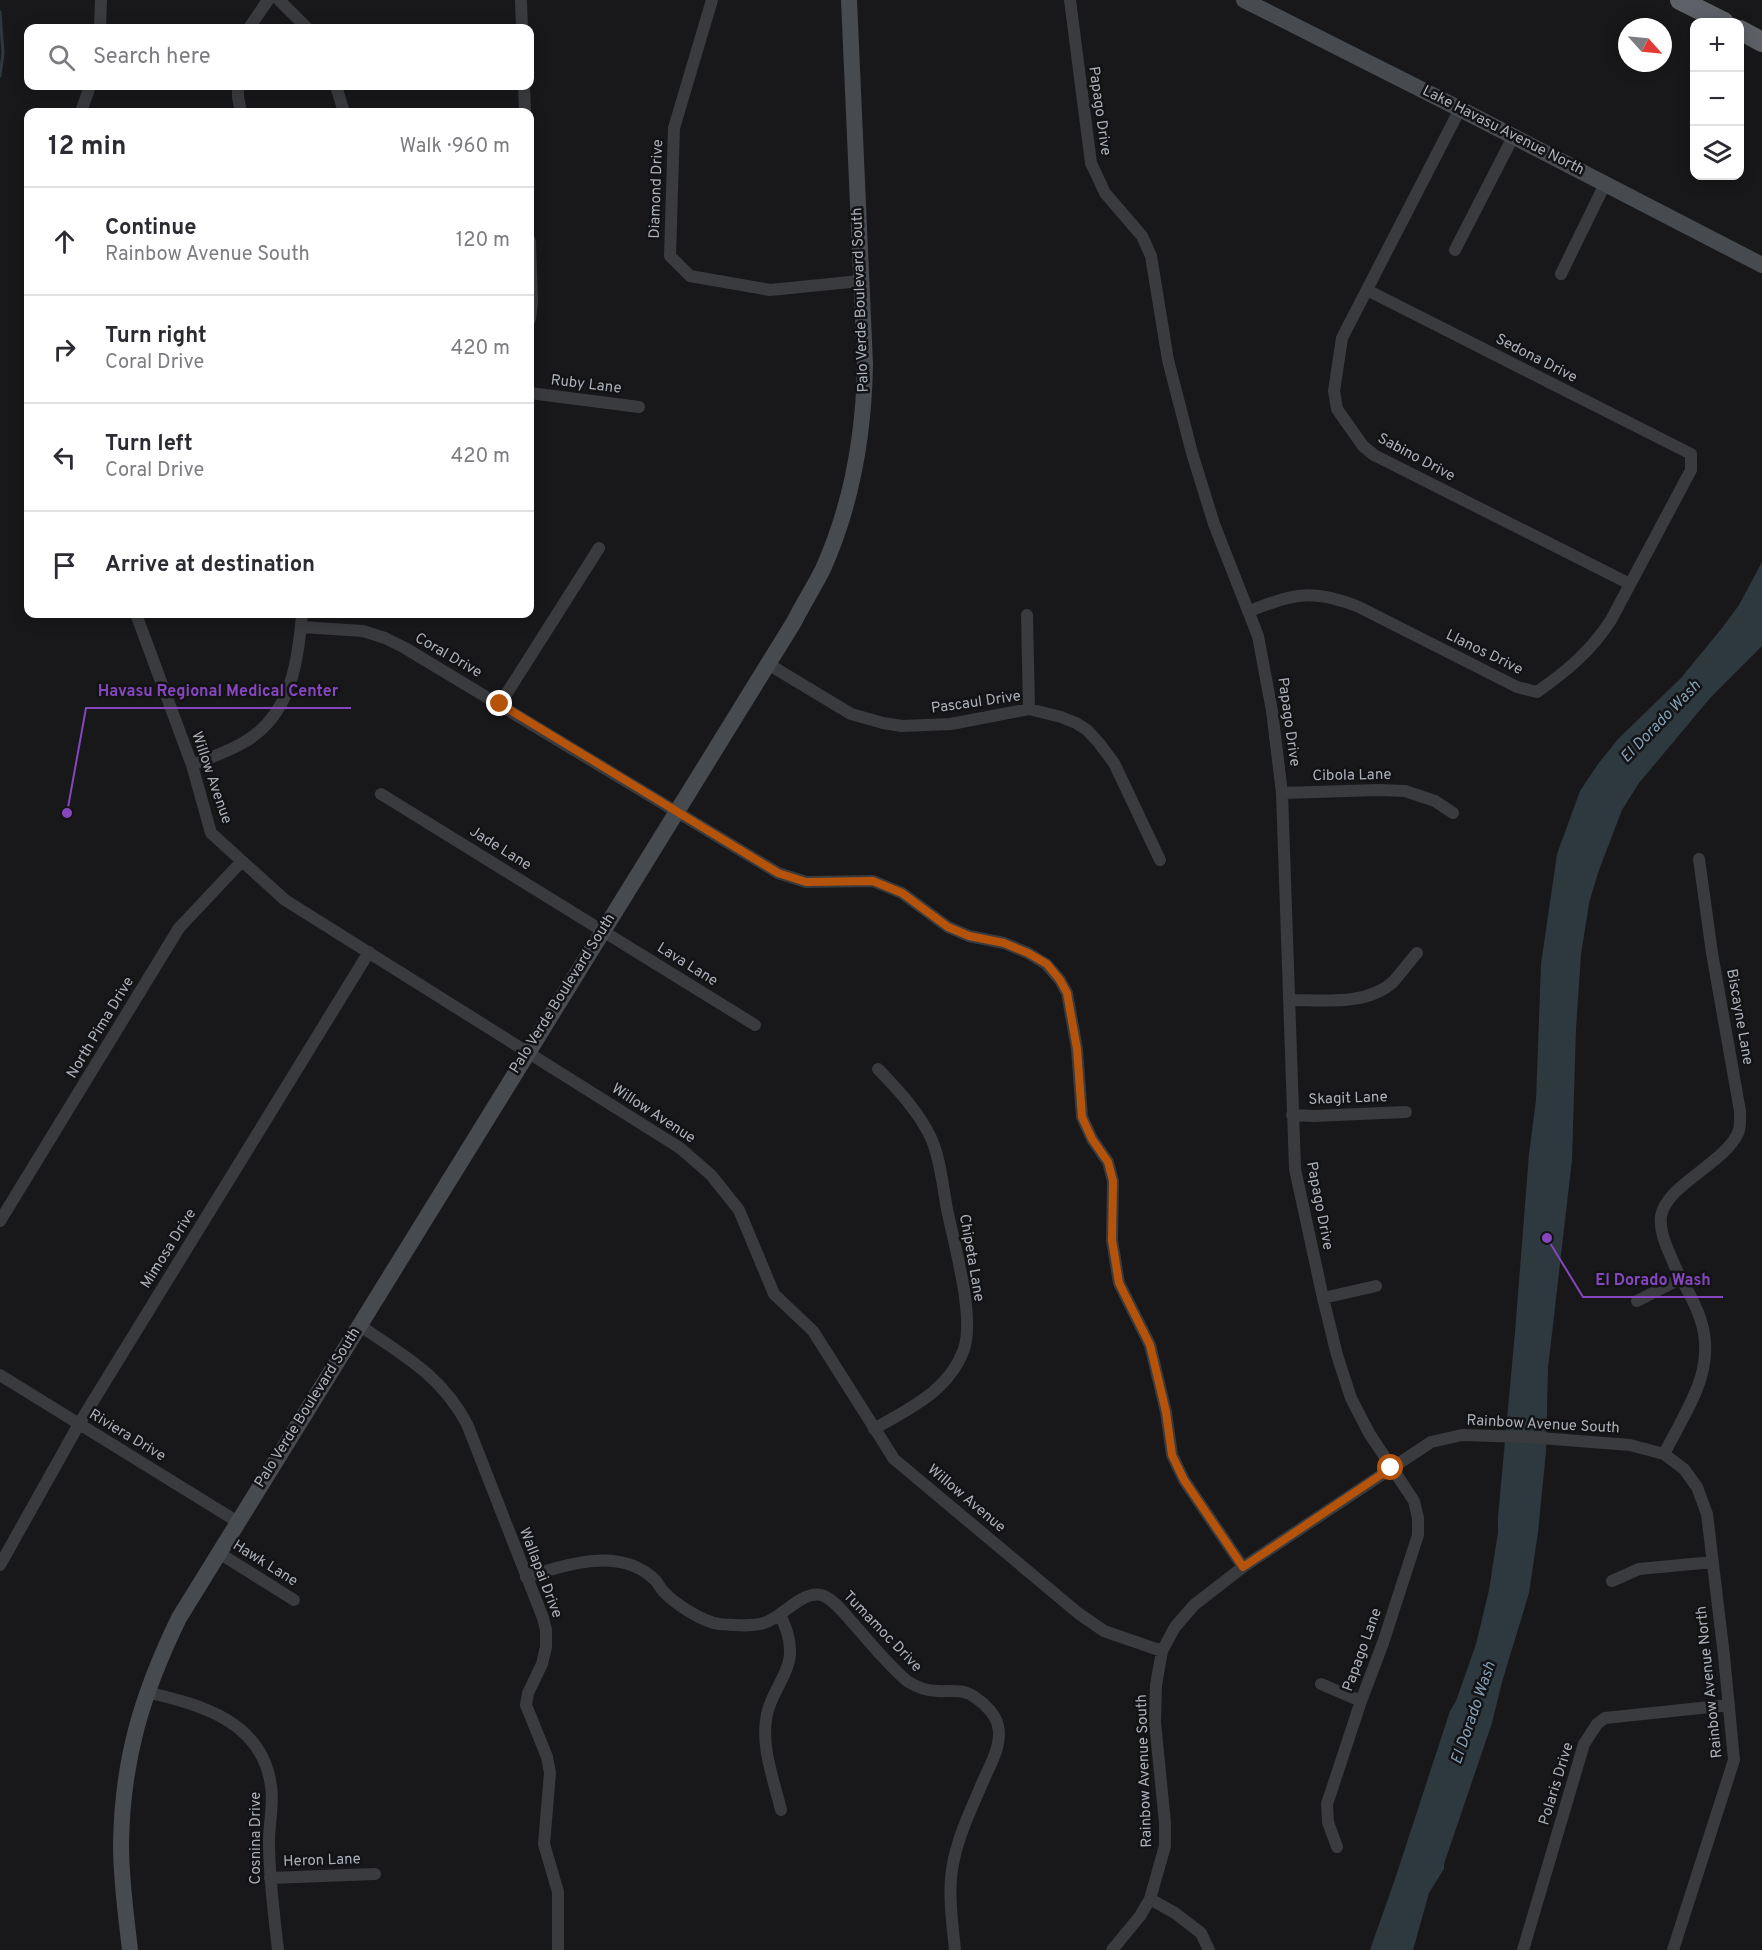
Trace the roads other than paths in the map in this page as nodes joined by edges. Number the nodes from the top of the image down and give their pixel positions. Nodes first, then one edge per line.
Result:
1 (100, 0) edge
2 (268, 0) edge
3 (279, 0) edge
4 (521, 0) edge
5 (712, 0) edge
6 (849, 0) edge
7 (1070, 0) edge
8 (1244, 0) edge
9 (1680, 0) edge
10 (1716, 18) edge
11 (100, 24) edge
12 (252, 24) edge
13 (302, 24) edge
14 (522, 24) edge
15 (1744, 32) edge
16 (1762, 42) edge
17 (89, 90) edge
18 (238, 90) edge
19 (337, 90) edge
20 (524, 90) edge
21 (82, 108) edge
22 (240, 108) edge
23 (343, 108) edge
24 (525, 108) edge
25 (1460, 109) junction
26 (1514, 137) junction
27 (1605, 184) junction
28 (1455, 250) dead end
29 (1762, 265) edge
30 (1561, 274) dead end
31 (860, 281) junction
32 (1367, 290) junction
33 (534, 394) edge
34 (639, 407) dead end
35 (1691, 454) joint
36 (599, 549) dead end
37 (1630, 584) junction
38 (1250, 611) junction
39 (1027, 615) dead end
40 (137, 618) edge
41 (302, 618) edge
42 (301, 627) junction
43 (768, 664) junction
44 (500, 704) junction
45 (1029, 710) junction
46 (192, 765) junction
47 (1282, 793) junction
48 (381, 794) dead end
49 (675, 812) junction
50 (1453, 813) dead end
51 (1699, 859) dead end
52 (1160, 860) dead end
53 (242, 861) junction
54 (602, 930) junction
55 (369, 952) junction
56 (1417, 953) dead end
57 (1289, 1000) junction
58 (755, 1025) dead end
59 (527, 1052) junction
60 (878, 1069) dead end
61 (1406, 1112) dead end
62 (1292, 1115) junction
63 (0, 1221) edge
64 (1680, 1279) junction
65 (1376, 1286) dead end
66 (1323, 1298) junction
67 (1637, 1301) dead end
68 (359, 1325) junction
69 (0, 1376) edge
70 (79, 1424) junction
71 (874, 1429) junction
72 (1664, 1454) junction
73 (1391, 1468) junction
74 (238, 1522) junction
75 (219, 1553) junction
76 (1713, 1562) junction
77 (0, 1565) edge
78 (1243, 1567) junction
79 (526, 1577) junction
80 (1612, 1581) dead end
81 (294, 1600) dead end
82 (780, 1614) junction
83 (1162, 1651) junction
84 (1321, 1684) dead end
85 (146, 1692) junction
86 (1361, 1701) junction
87 (1729, 1705) junction
88 (781, 1810) dead end
89 (1337, 1847) dead end
90 (375, 1874) dead end
91 (270, 1878) junction
92 (1150, 1899) junction
93 (130, 1950) edge
94 (278, 1950) edge
95 (558, 1950) edge
96 (955, 1950) edge
97 (1112, 1950) edge
98 (1209, 1950) edge
99 (1523, 1950) edge
100 (1673, 1950) edge

1 - 11 street
2 - 12 street
3 - 13 street
4 - 14 street
5 - 31 street, Diamond Drive
6 - 31 main road, Palo Verde Boulevard South
7 - 38 street, Papago Drive
8 - 25 main road, Lake Havasu Avenue North
9 - 10 highway
15 - 16 highway
17 - 21 street
18 - 22 street
19 - 23 street
20 - 24 street
25 - 26 main road, Lake Havasu Avenue North
25 - 32 street, Sabino Drive
26 - 27 main road, Lake Havasu Avenue North
26 - 28 street
27 - 29 main road, Lake Havasu Avenue North
27 - 30 street
31 - 43 main road, Palo Verde Boulevard South
32 - 35 street, Sedona Drive
32 - 37 street, Sabino Drive
33 - 34 street, Ruby Lane
35 - 37 street, Llanos Drive
36 - 44 street
37 - 38 street, Llanos Drive
38 - 47 street, Papago Drive
39 - 45 street
40 - 46 street, Willow Avenue
41 - 42 street
42 - 44 street, Coral Drive
42 - 46 street
43 - 45 street, Pascaul Drive
43 - 49 main road, Palo Verde Boulevard South
44 - 49 street, Coral Drive
45 - 52 street, Pascaul Drive
46 - 53 street, Willow Avenue
47 - 50 street, Cibola Lane
47 - 57 street, Papago Drive
48 - 54 street, Jade Lane
49 - 54 main road, Palo Verde Boulevard South
49 - 78 street, Coral Drive
51 - 64 street, Biscayne Lane
53 - 55 street, Willow Avenue
53 - 63 street, North Pima Drive
54 - 58 street, Lava Lane
54 - 59 main road, Palo Verde Boulevard South
55 - 59 street, Willow Avenue
55 - 70 street, Mimosa Drive
56 - 57 street
57 - 62 street, Papago Drive
59 - 68 main road, Palo Verde Boulevard South
59 - 71 street, Willow Avenue
60 - 71 street, Chipeta Lane
61 - 62 street, Skagit Lane
62 - 66 street, Papago Drive
64 - 67 street
64 - 72 street, Biscayne Lane
65 - 66 street
66 - 73 street, Papago Drive
68 - 74 main road, Palo Verde Boulevard South
68 - 79 street, Wallapai Drive
69 - 70 street, Riviera Drive
70 - 74 street, Riviera Drive
70 - 77 street, Mimosa Drive
71 - 83 street, Willow Avenue
72 - 73 street, Rainbow Avenue South
72 - 76 street, Rainbow Avenue North
73 - 78 street, Rainbow Avenue South
73 - 86 street, Papago Lane
74 - 75 main road, Palo Verde Boulevard South
75 - 81 street, Hawk Lane
75 - 85 main road, Palo Verde Boulevard South
76 - 80 street
76 - 87 street, Rainbow Avenue North
78 - 83 street, Rainbow Avenue South
79 - 82 street, Tumamoc Drive
79 - 95 street, Wallapai Drive
82 - 88 street
82 - 96 street, Tumamoc Drive
83 - 92 street, Rainbow Avenue South
84 - 86 street
85 - 91 street, Cosnina Drive
85 - 93 main road, Palo Verde Boulevard South
86 - 89 street, Papago Lane
87 - 99 street, Polaris Drive
87 - 100 street, Rainbow Avenue North
90 - 91 street, Heron Lane
91 - 94 street, Cosnina Drive
92 - 97 street, Rainbow Avenue South
92 - 98 street

